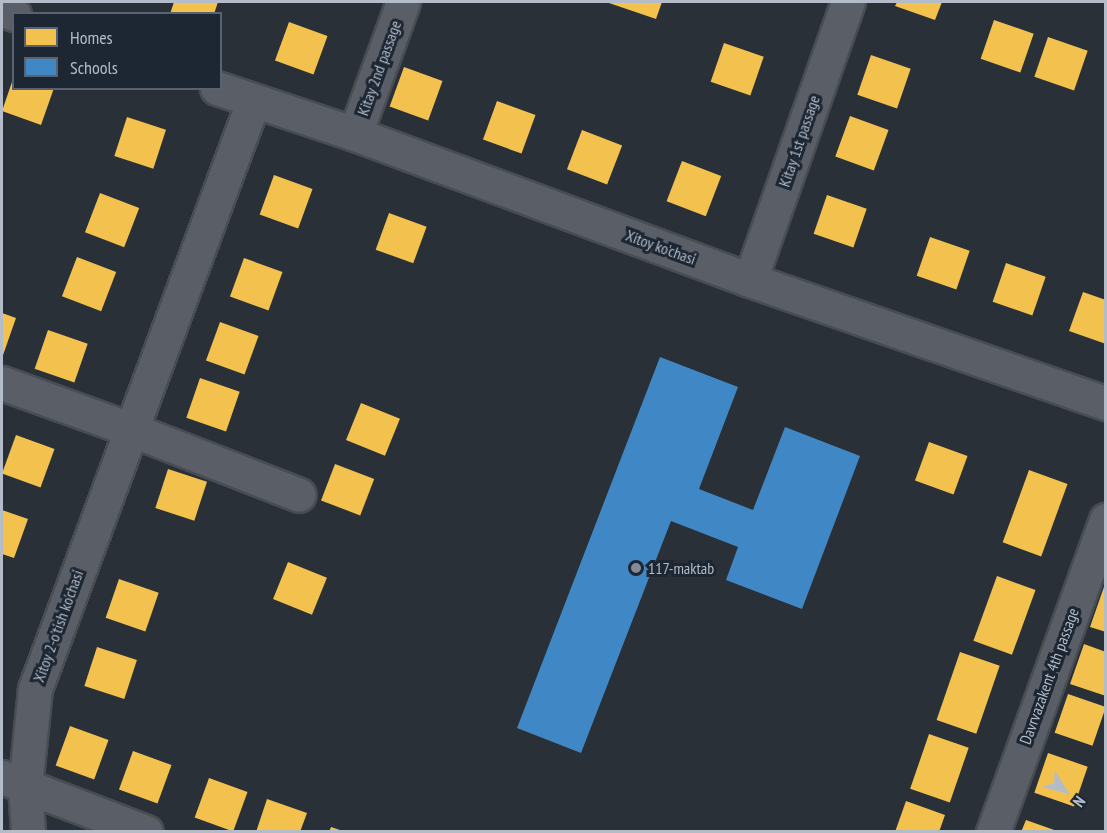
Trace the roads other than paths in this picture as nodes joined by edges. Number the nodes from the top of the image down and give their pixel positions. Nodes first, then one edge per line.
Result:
1 (403, 2) edge
2 (848, 2) edge
3 (222, 90) edge
4 (253, 102) junction
5 (355, 134) junction
6 (750, 280) junction
7 (2, 383) edge
8 (1106, 403) edge
9 (130, 429) junction
10 (299, 495) dead end
11 (1106, 520) edge
12 (13, 782) edge
13 (28, 831) edge
14 (146, 831) edge
15 (993, 831) edge

1 - 5 street, Kitay 2nd passage
2 - 6 street, Kitay 1st passage
3 - 4 street, Xitoy ko'chasi
4 - 5 street, Xitoy ko'chasi
4 - 9 street, Xitoy 2-o'tish ko'chasi
5 - 6 street, Xitoy ko'chasi
6 - 8 street, Xitoy ko'chasi
7 - 9 street
9 - 10 street
9 - 12 street, Xitoy 2-o'tish ko'chasi
11 - 15 street, Davrvazakent 4th passage
12 - 13 street, Xitoy 2-o'tish ko'chasi
12 - 14 street

